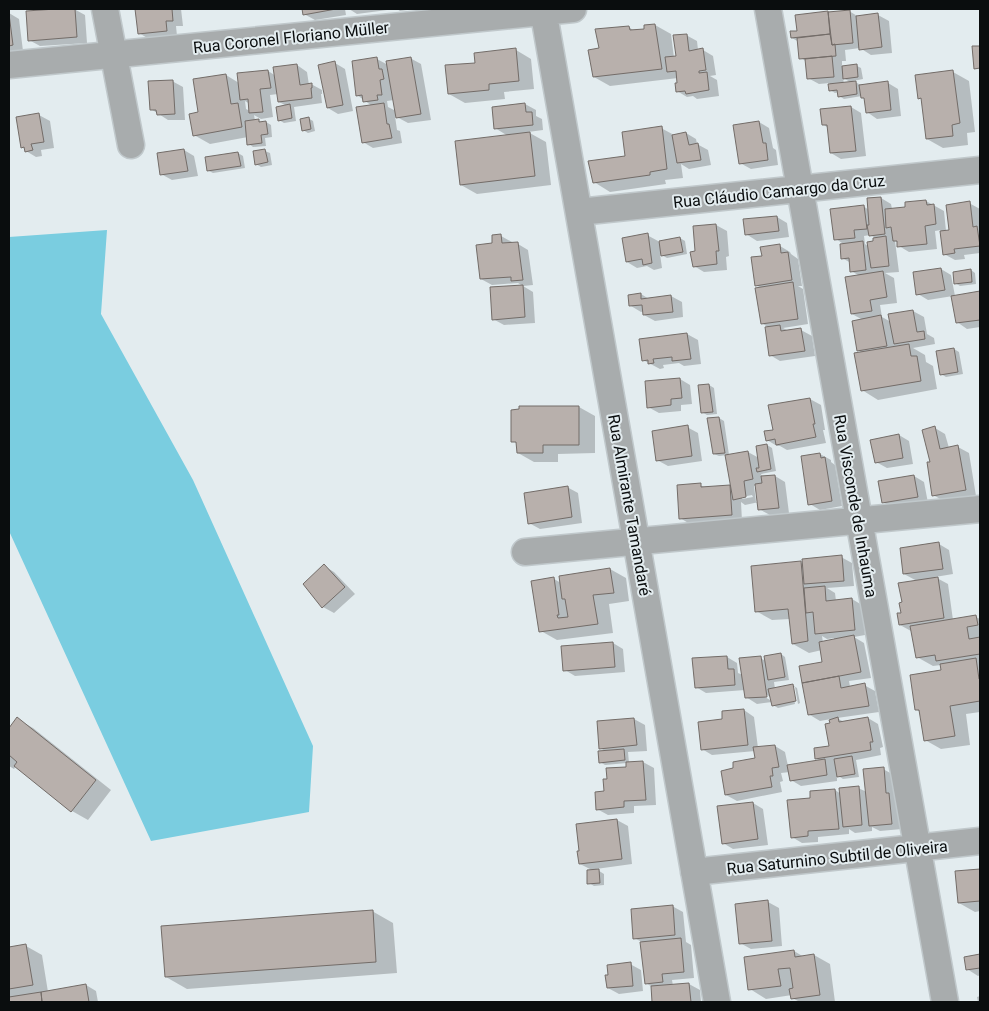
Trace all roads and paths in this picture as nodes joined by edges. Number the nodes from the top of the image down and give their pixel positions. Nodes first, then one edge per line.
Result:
1 (105, 9) edge
2 (574, 9) edge
3 (768, 9) edge
4 (543, 10) edge
5 (114, 54) junction
6 (9, 65) edge
7 (131, 145) dead end
8 (980, 170) edge
9 (800, 189) junction
10 (579, 212) junction
11 (980, 509) edge
12 (859, 520) junction
13 (636, 541) junction
14 (525, 552) dead end
15 (980, 842) edge
16 (918, 848) junction
17 (694, 872) junction
18 (717, 1002) edge
19 (945, 1002) edge

1 - 5 street
2 - 4 street, Rua Coronel Floriano Müller
3 - 9 street, Rua Visconde de Inhaúma
4 - 5 street, Rua Coronel Floriano Müller
4 - 10 street, Rua Almirante Tamandaré
5 - 6 street, Rua Coronel Floriano Müller
5 - 7 street
8 - 9 street, Rua Cláudio Camargo da Cruz
9 - 10 street, Rua Cláudio Camargo da Cruz
9 - 12 street, Rua Visconde de Inhaúma
10 - 13 street, Rua Almirante Tamandaré
11 - 12 street
12 - 13 street
12 - 16 street, Rua Visconde de Inhaúma
13 - 14 street
13 - 17 street, Rua Almirante Tamandaré
15 - 16 street, Rua Saturnino Subtil de Oliveira
16 - 17 street, Rua Saturnino Subtil de Oliveira
16 - 19 street, Rua Visconde de Inhaúma
17 - 18 street, Rua Almirante Tamandaré

